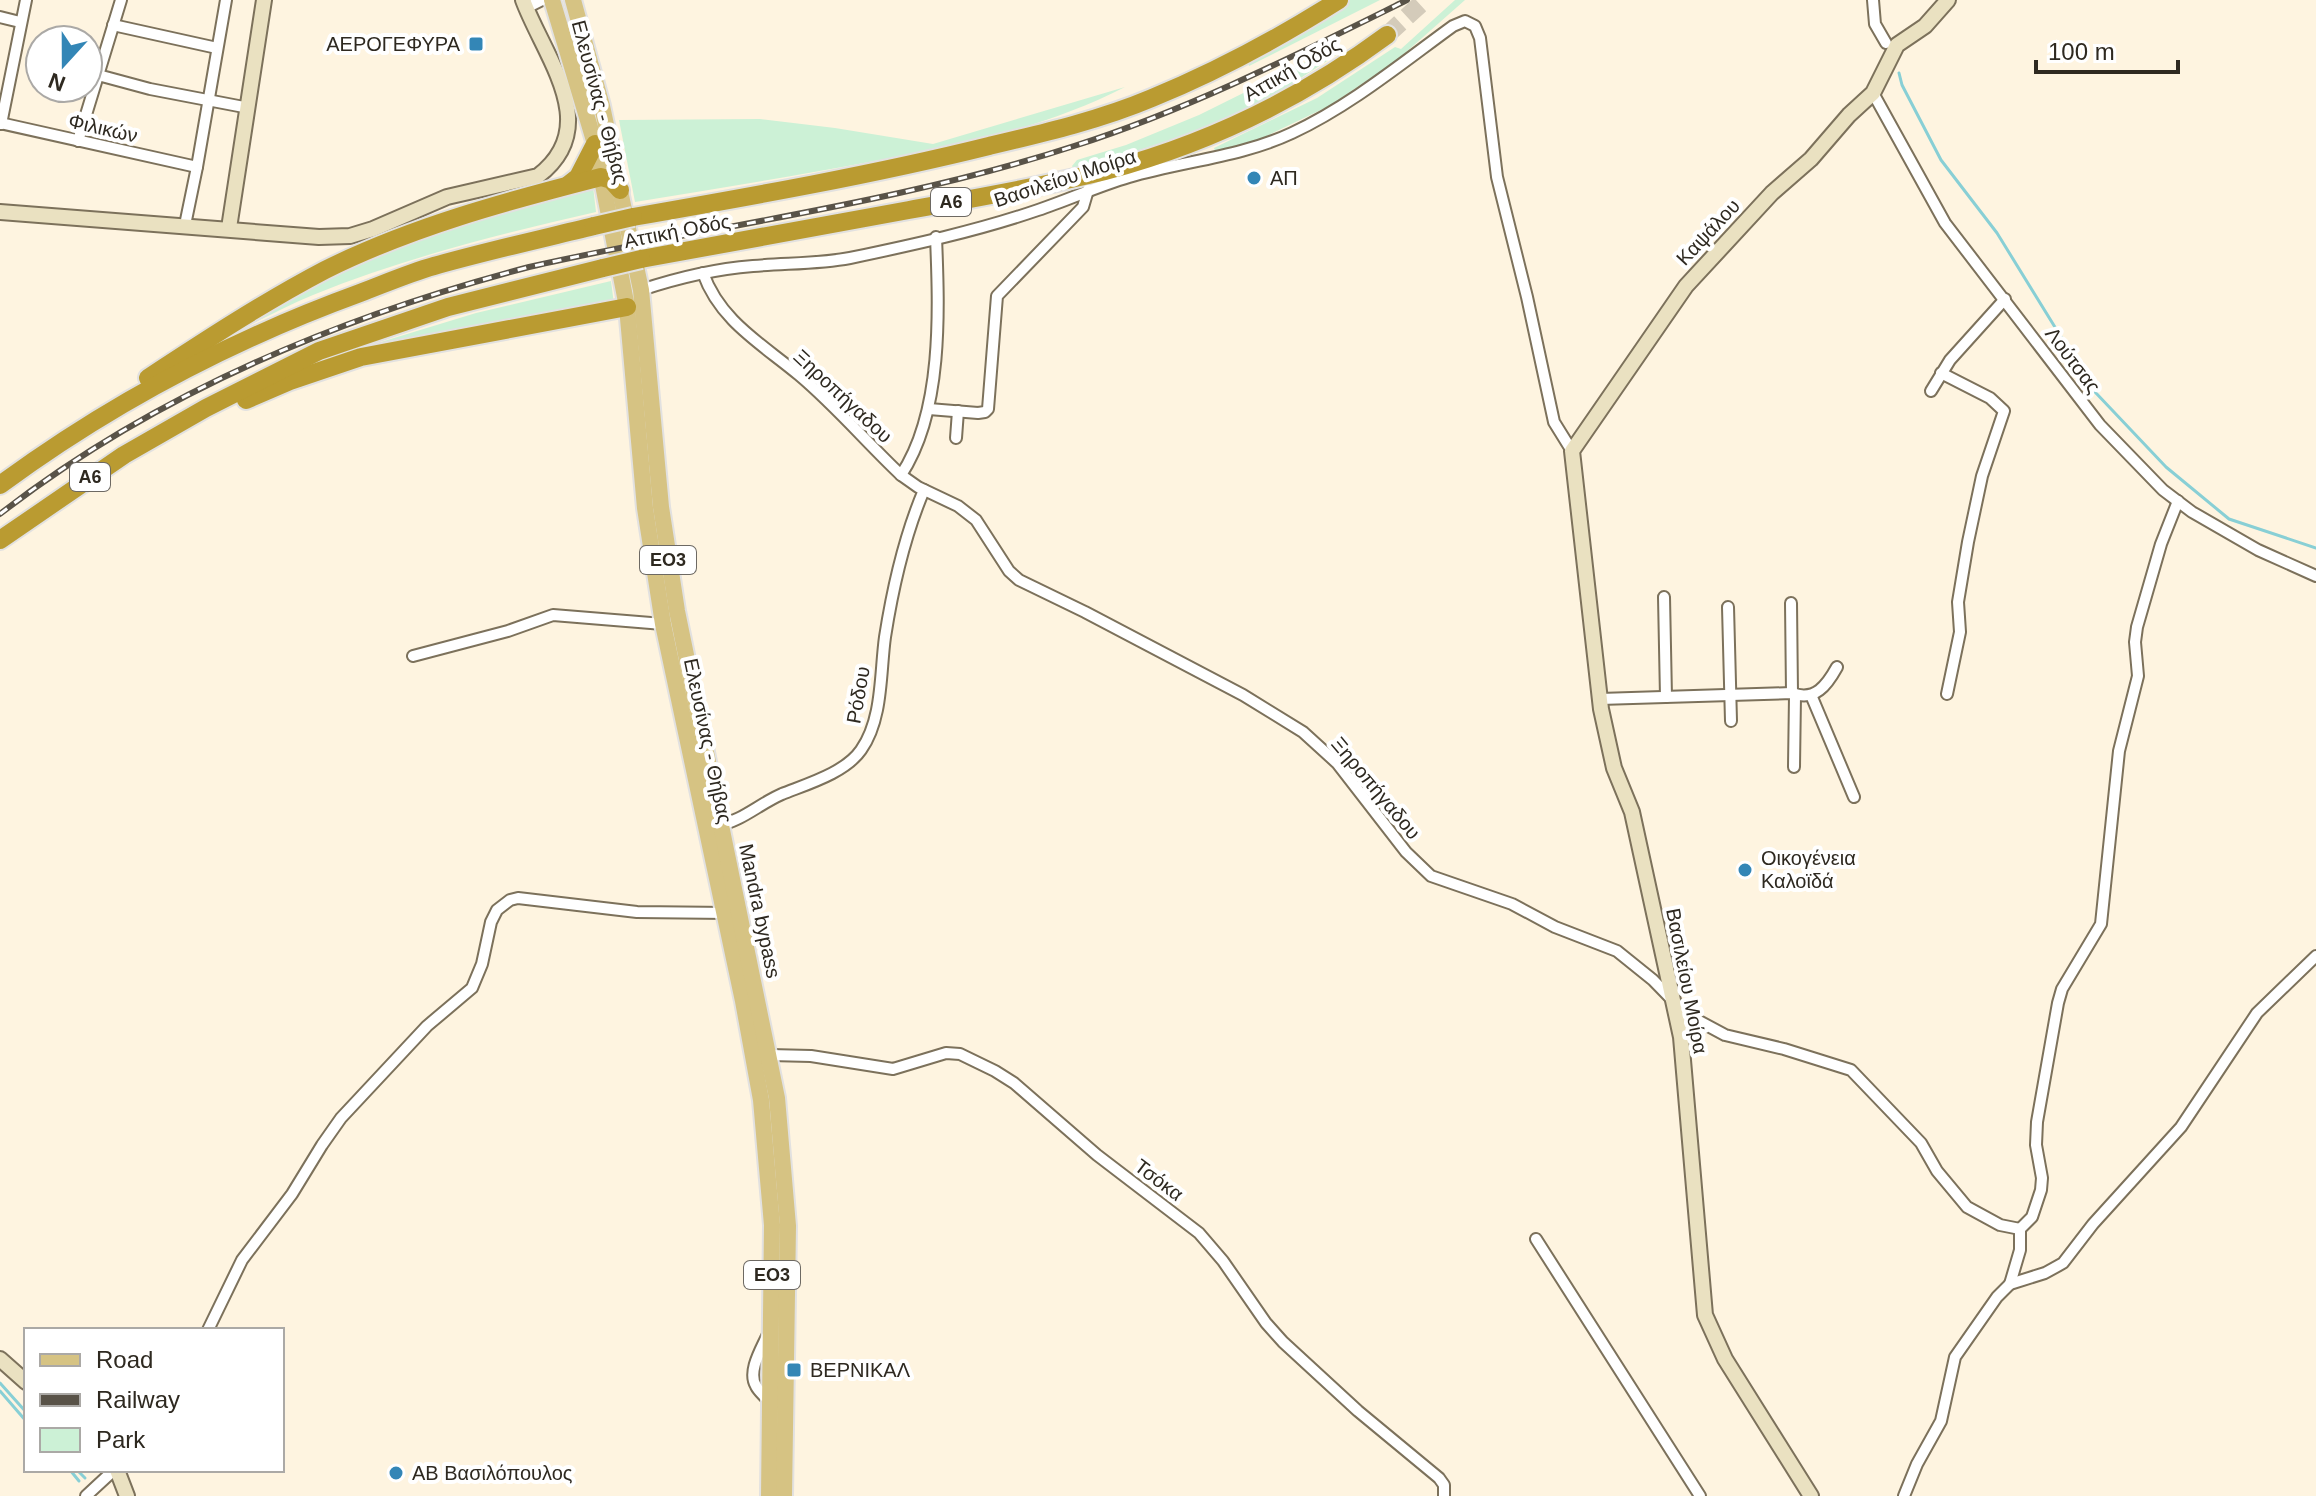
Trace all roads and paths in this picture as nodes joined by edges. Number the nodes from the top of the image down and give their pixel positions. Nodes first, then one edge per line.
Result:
1 (26, 0) edge
2 (121, 0) edge
3 (226, 0) edge
4 (264, 0) edge
5 (542, 0) edge
6 (552, 0) edge
7 (573, 0) edge
8 (1339, 0) edge
9 (1873, 0) edge
10 (1948, 0) edge
11 (524, 4) edge
12 (0, 17) edge
13 (20, 22) junction
14 (113, 25) junction
15 (1387, 35) tunnel mouth
16 (217, 48) junction
17 (1888, 50) junction
18 (104, 55) edge
19 (104, 76) edge
20 (1873, 93) junction
21 (208, 101) junction
22 (89, 104) edge
23 (249, 108) junction
24 (1, 124) edge
25 (78, 141) junction
26 (595, 144) junction
27 (197, 167) junction
28 (601, 177) junction
29 (568, 185) junction
30 (620, 190) junction
31 (1088, 190) junction
32 (0, 212) edge
33 (185, 225) junction
34 (229, 228) junction
35 (936, 237) junction
36 (703, 273) junction
37 (641, 290) junction
38 (2005, 299) junction
39 (627, 307) junction
40 (1941, 373) junction
41 (1931, 391) dead end
42 (929, 409) junction
43 (111, 411) junction
44 (958, 411) junction
45 (183, 421) junction
46 (956, 438) dead end
47 (1572, 451) junction
48 (901, 475) junction
49 (0, 485) edge
50 (924, 490) junction
51 (2178, 501) junction
52 (0, 540) edge
53 (2316, 576) edge
54 (1664, 597) dead end
55 (1791, 603) dead end
56 (1728, 607) dead end
57 (663, 624) junction
58 (413, 656) dead end
59 (1837, 667) dead end
60 (1947, 694) dead end
61 (1730, 695) junction
62 (1793, 695) junction
63 (1811, 695) junction
64 (1666, 697) junction
65 (1600, 699) junction
66 (1731, 721) dead end
67 (1794, 767) dead end
68 (1854, 797) dead end
69 (714, 826) junction
70 (732, 912) junction
71 (2316, 956) edge
72 (1674, 1002) junction
73 (770, 1055) junction
74 (2020, 1229) junction
75 (1536, 1239) dead end
76 (2010, 1284) junction
77 (209, 1328) edge
78 (0, 1359) edge
79 (24, 1380) edge
80 (113, 1472) edge
81 (116, 1472) edge
82 (86, 1496) edge
83 (127, 1496) edge
84 (769, 1496) edge
85 (784, 1496) edge
86 (1444, 1496) edge
87 (1700, 1496) edge
88 (1811, 1496) edge
89 (1904, 1496) edge

1 - 13 street
2 - 14 street
3 - 16 street
4 - 23 street
5 - 11 street
6 - 26 main road, Ελευσίνας - Θήβας / ΕΟ3
7 - 30 main road, Ελευσίνας - Θήβας / ΕΟ3
8 - 43 highway, Αττική Οδός / Α6, bridge
9 - 17 street
10 - 17 street
11 - 34 street
12 - 13 street
13 - 24 street
14 - 16 street
14 - 18 street
15 - 45 highway, Αττική Οδός / Α6, bridge
16 - 21 street
17 - 20 street, Καψάλου
19 - 21 street
20 - 38 street, Λούτσας
20 - 47 street, Καψάλου
21 - 23 street
21 - 27 street
22 - 25 street
23 - 34 street
24 - 25 street, Φιλικών
25 - 27 street, Φιλικών
26 - 28 main road, Ελευσίνας - Θήβας / ΕΟ3
26 - 29 highway
27 - 33 street
28 - 29 highway
28 - 30 highway
28 - 39 main road, Ελευσίνας - Θήβας / ΕΟ3
29 - 43 highway
30 - 37 main road, Ελευσίνας - Θήβας / ΕΟ3
31 - 35 street, Βασιλείου Μοίρα
31 - 44 street
31 - 47 street, Βασιλείου Μοίρα
32 - 33 street
33 - 34 street
35 - 36 street, Βασιλείου Μοίρα
35 - 42 street
36 - 37 street, Βασιλείου Μοίρα
36 - 48 street, Ξηροπήγαδου
37 - 39 main road
37 - 69 main road, Mandra bypass / ΕΟ3
38 - 40 street
38 - 51 street, Λούτσας
39 - 45 highway
39 - 57 main road, Ελευσίνας - Θήβας / ΕΟ3
40 - 41 street
40 - 60 street
42 - 44 street
42 - 48 street
43 - 49 highway, Αττική Οδός / Α6
44 - 46 street
45 - 52 highway, Αττική Οδός / Α6
47 - 65 street, Βασιλείου Μοίρα
48 - 50 street, Ξηροπήγαδου
50 - 69 street, Ρόδου
50 - 72 street, Ξηροπήγαδου
51 - 53 street, Λούτσας
51 - 74 street
54 - 64 street
55 - 62 street
56 - 61 street
57 - 58 street
57 - 69 main road, Ελευσίνας - Θήβας / ΕΟ3
59 - 63 street
61 - 62 street
61 - 64 street
61 - 66 street
62 - 63 street
62 - 67 street
63 - 68 street
64 - 65 street
65 - 72 street, Βασιλείου Μοίρα
69 - 70 main road, Mandra bypass / ΕΟ3
70 - 73 main road, Mandra bypass / ΕΟ3
70 - 77 street
70 - 84 main road, ΕΟ3
71 - 76 street
72 - 74 street, Ξηροπήγαδου
72 - 88 street, Βασιλείου Μοίρα
73 - 85 main road, Mandra bypass / ΕΟ3
73 - 86 street, Τσόκα
74 - 76 street
75 - 87 street
76 - 89 street
78 - 79 street
80 - 82 street
81 - 83 street

